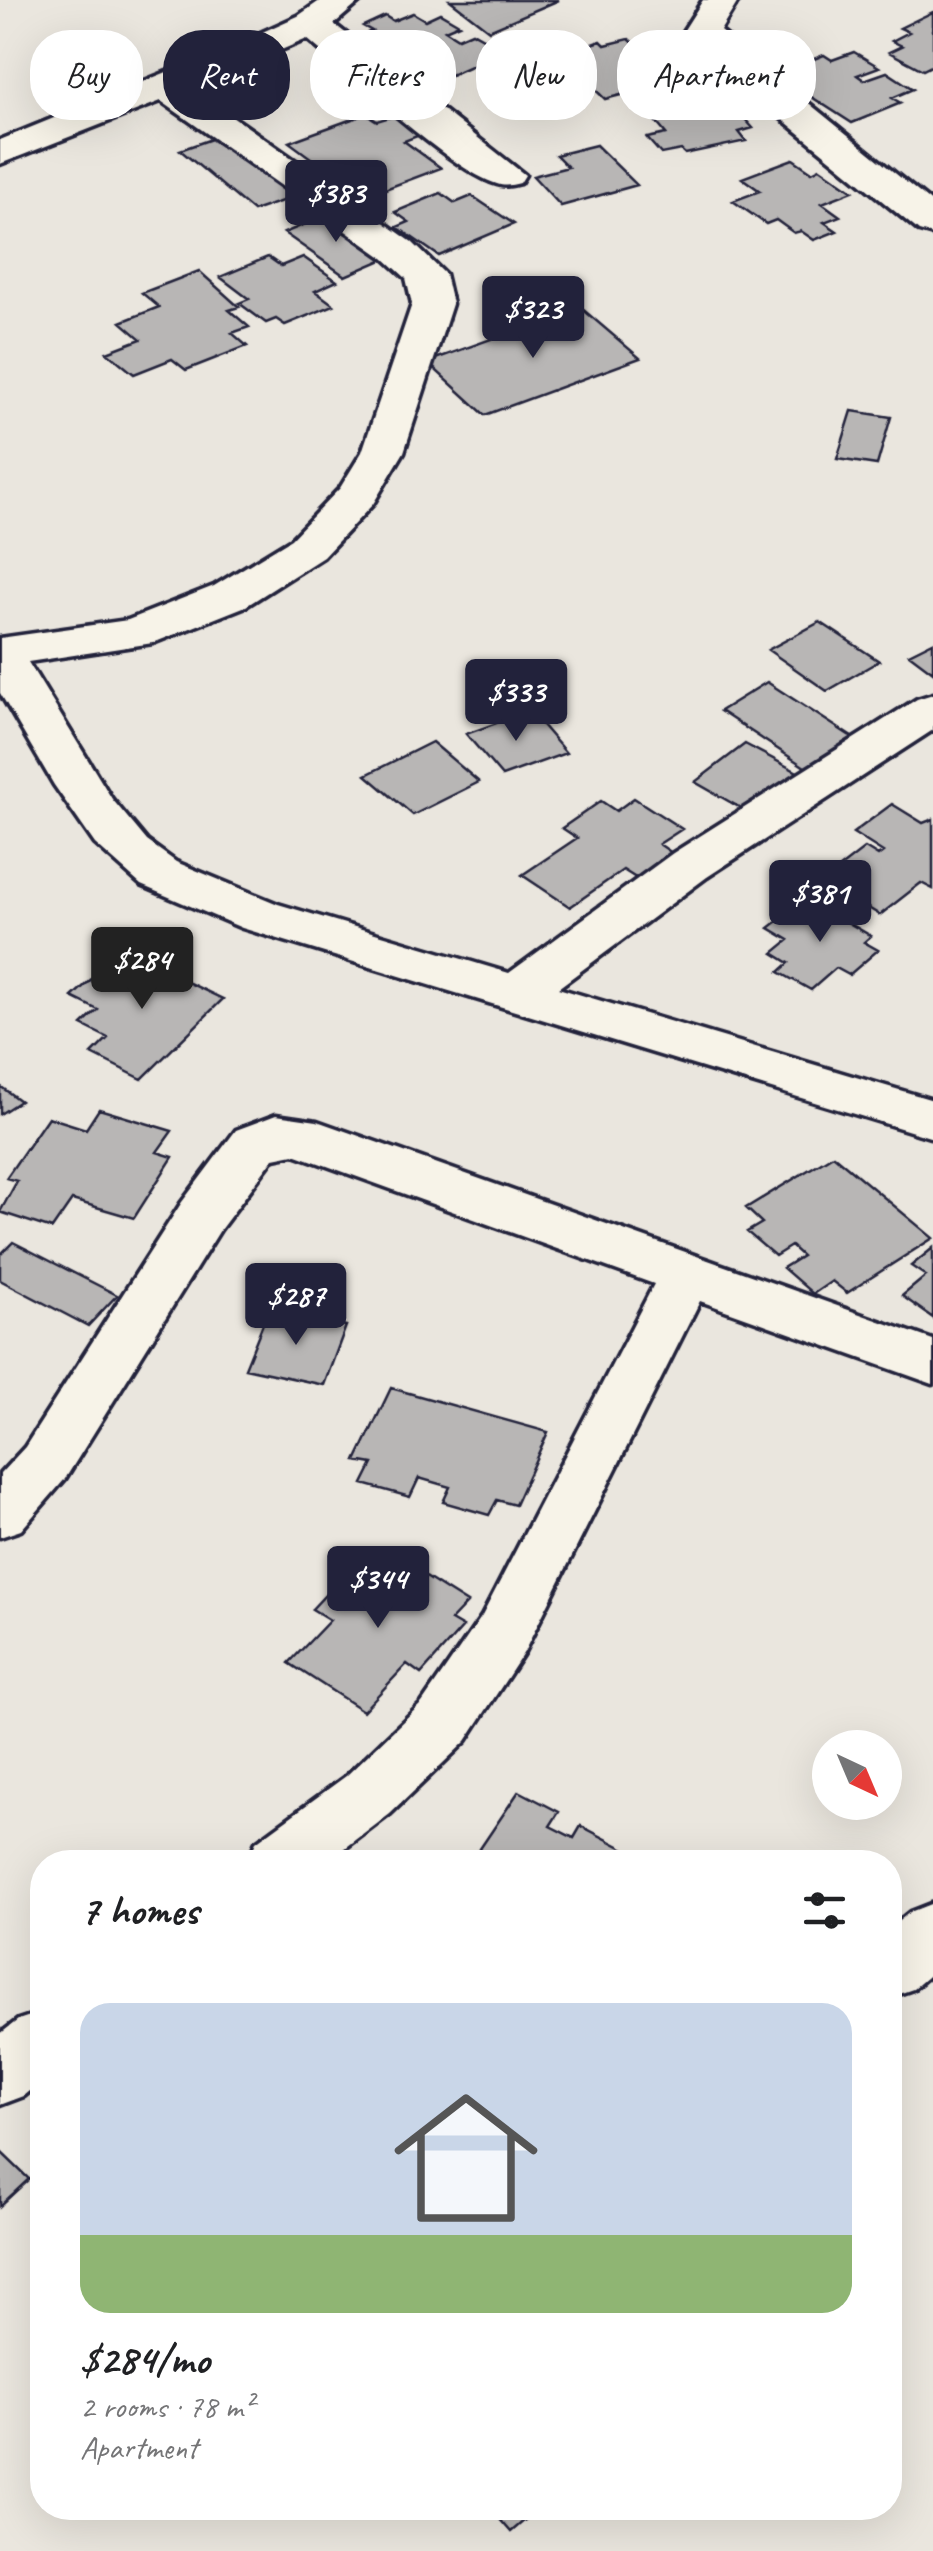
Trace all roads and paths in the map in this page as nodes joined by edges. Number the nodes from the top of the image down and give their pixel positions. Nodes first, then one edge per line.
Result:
1 (344, 0) edge
2 (721, 0) edge
3 (311, 24) junction
4 (290, 33) edge
5 (163, 88) edge
6 (213, 120) edge
7 (0, 153) edge
8 (506, 176) dead end
9 (933, 223) edge
10 (0, 652) edge
11 (933, 709) edge
12 (519, 991) junction
13 (933, 1119) edge
14 (686, 1274) junction
15 (933, 1362) edge
16 (0, 1514) edge
17 (295, 1850) edge
18 (933, 1932) edge
19 (902, 1958) edge
20 (30, 2051) edge
21 (0, 2074) edge

1 - 3 street
2 - 9 street
3 - 4 street
3 - 8 street
5 - 7 street
6 - 10 street
10 - 12 street
11 - 12 street
12 - 13 street
14 - 15 street
14 - 16 street
14 - 17 street
18 - 19 street
20 - 21 street

